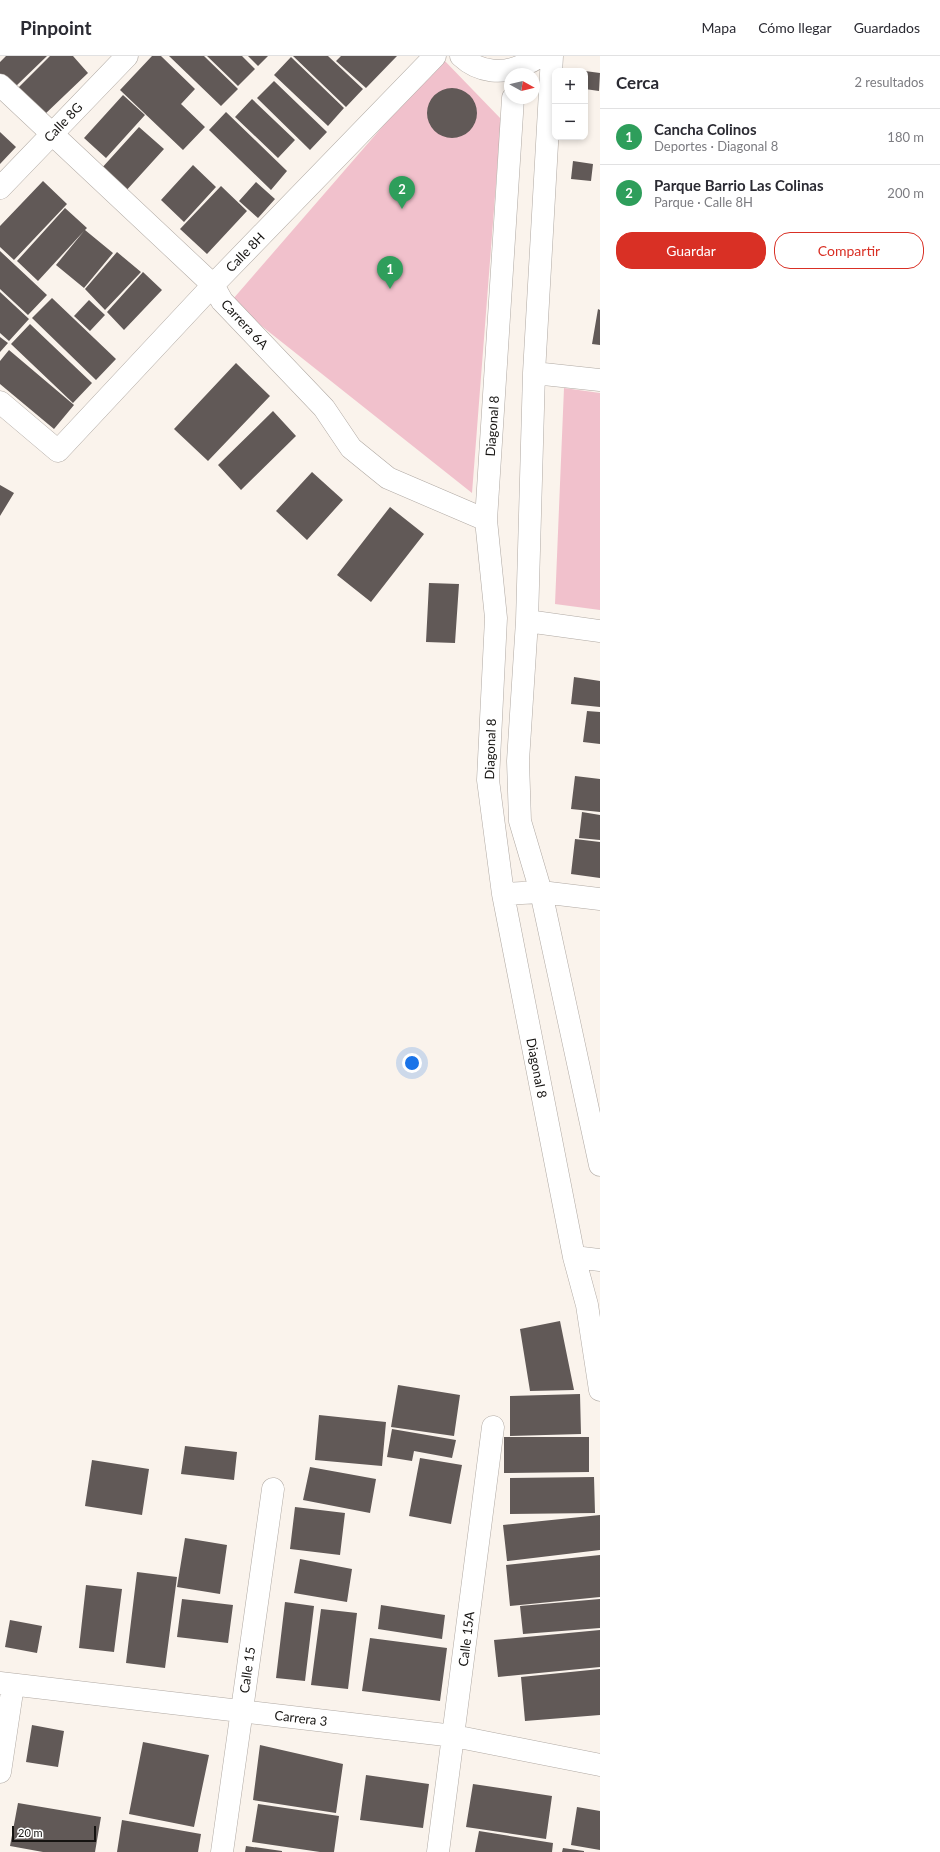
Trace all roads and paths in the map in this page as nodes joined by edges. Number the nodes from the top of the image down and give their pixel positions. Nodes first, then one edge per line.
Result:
1 (127, 56) edge
2 (436, 56) edge
3 (461, 56) edge
4 (539, 56) edge
5 (552, 56) edge
6 (515, 67) edge
7 (0, 86) edge
8 (513, 104) edge
9 (52, 134) junction
10 (0, 188) edge
11 (213, 285) junction
12 (534, 373) junction
13 (600, 380) edge
14 (0, 402) edge
15 (486, 520) junction
16 (527, 621) junction
17 (600, 632) edge
18 (541, 892) junction
19 (503, 894) junction
20 (600, 899) edge
21 (600, 1165) edge
22 (574, 1256) junction
23 (600, 1260) edge
24 (594, 1307) edge
25 (600, 1390) edge
26 (493, 1427) dead end
27 (273, 1489) dead end
28 (7, 1684) edge
29 (242, 1711) junction
30 (454, 1736) junction
31 (600, 1765) edge
32 (0, 1772) edge
33 (222, 1852) edge
34 (438, 1852) edge

1 - 9 street, Calle 8G
2 - 11 street, Calle 8H
3 - 6 street
4 - 6 street
5 - 12 street
7 - 9 street, Carrera 6A
8 - 15 street, Diagonal 8
9 - 10 street, Calle 8G
9 - 11 street, Carrera 6A
11 - 14 street, Calle 8H
11 - 15 street, Carrera 6A
12 - 13 street
12 - 16 street
15 - 19 street, Diagonal 8
16 - 17 street
16 - 18 street
18 - 19 street
18 - 20 street
18 - 21 street
19 - 22 street, Diagonal 8
22 - 23 street
22 - 24 street, Diagonal 8
24 - 25 street, Diagonal 8
26 - 30 street, Calle 15A
27 - 29 street, Calle 15
28 - 29 street, Carrera 3
28 - 32 street
29 - 30 street, Carrera 3
29 - 33 street, Calle 15
30 - 31 street, Carrera 3
30 - 34 street, Calle 15A

